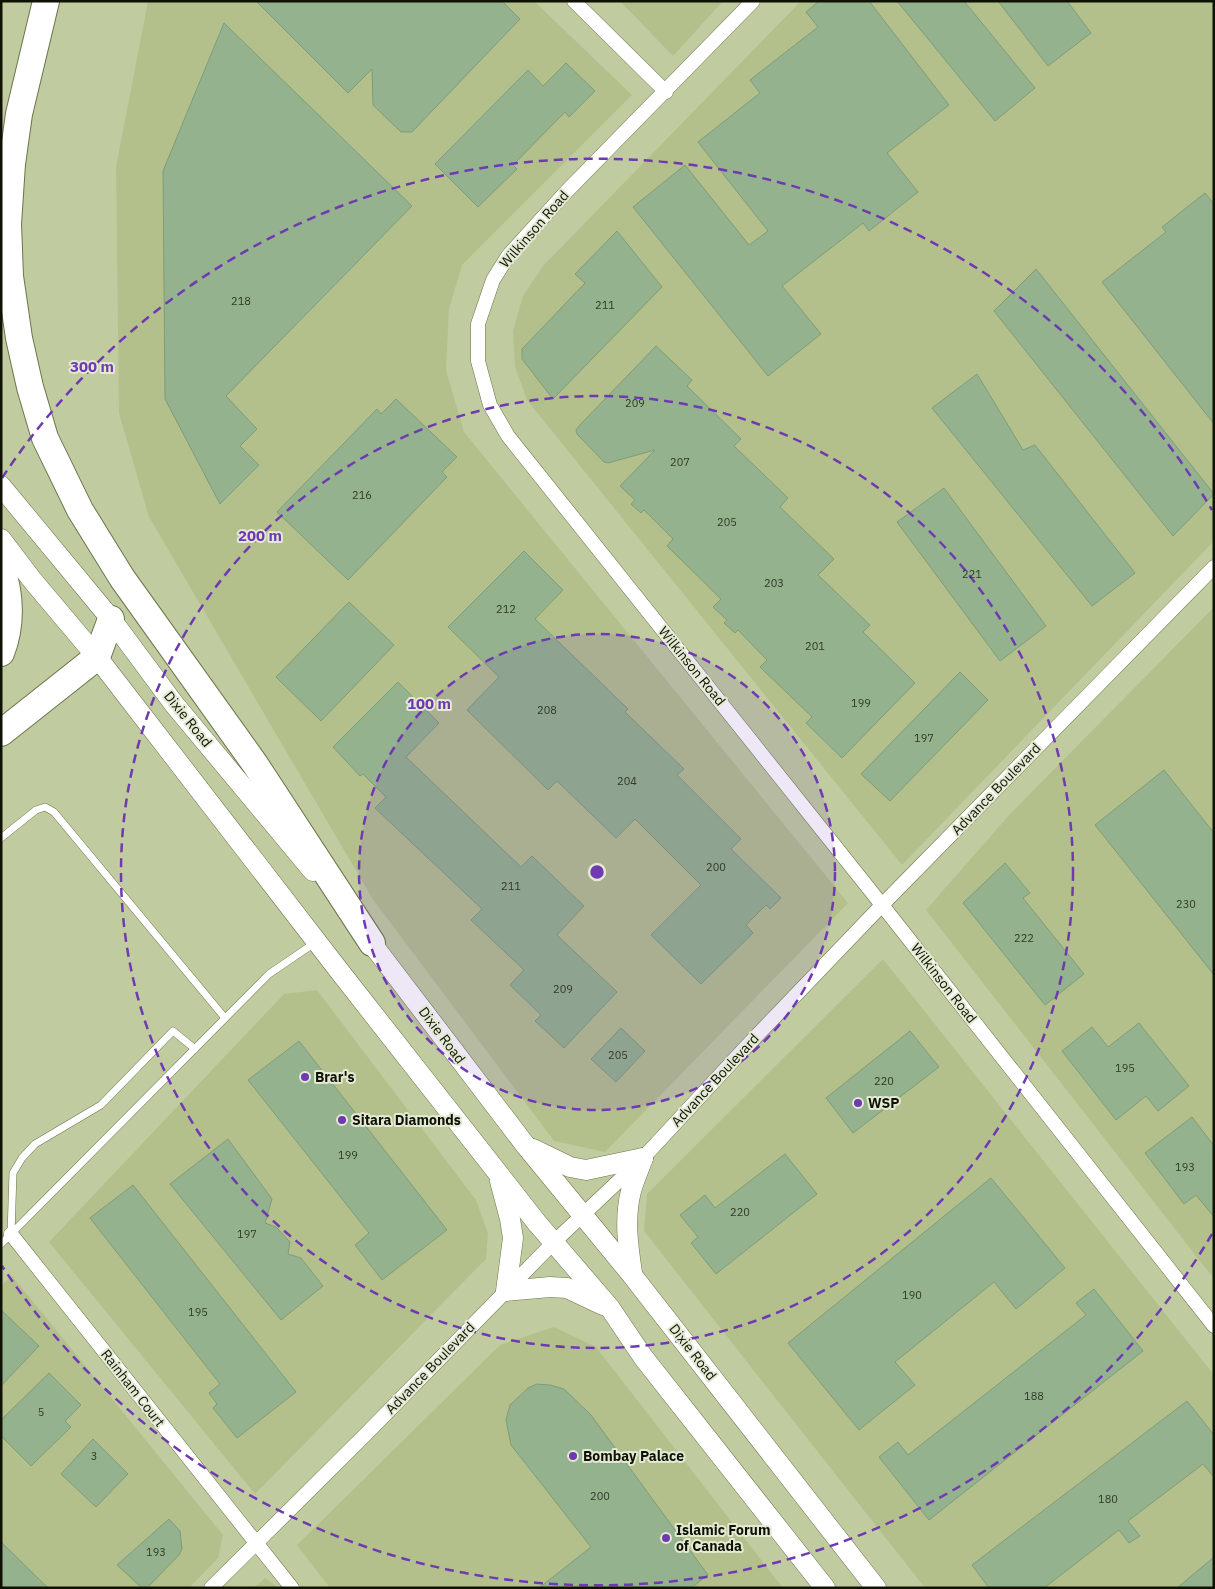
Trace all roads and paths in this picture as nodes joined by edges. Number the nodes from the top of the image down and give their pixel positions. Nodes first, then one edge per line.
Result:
1 (46, 1) edge
2 (574, 1) edge
3 (753, 1) edge
4 (666, 92) junction
5 (1, 486) edge
6 (1, 539) edge
7 (1, 567) edge
8 (1214, 567) edge
9 (111, 618) junction
10 (1, 653) edge
11 (97, 657) junction
12 (1, 733) edge
13 (1, 838) edge
14 (882, 905) junction
15 (317, 942) junction
16 (372, 943) junction
17 (225, 1018) junction
18 (195, 1049) junction
19 (526, 1146) junction
20 (643, 1158) junction
21 (498, 1172) junction
22 (582, 1214) junction
23 (6, 1239) edge
24 (554, 1242) junction
25 (632, 1275) junction
26 (506, 1291) junction
27 (610, 1308) junction
28 (1214, 1326) edge
29 (255, 1542) junction
30 (211, 1588) edge
31 (292, 1588) edge
32 (825, 1588) edge
33 (876, 1588) edge

1 - 16 highway
2 - 4 street
3 - 4 street, Wilkinson Road
4 - 14 street, Wilkinson Road
5 - 9 main road, Dixie Road
6 - 11 main road
7 - 10 highway
8 - 14 street, Advance Boulevard
9 - 11 highway
9 - 16 main road, Dixie Road
11 - 12 highway
11 - 15 main road
13 - 17 lane
14 - 20 street, Advance Boulevard
14 - 28 street, Wilkinson Road
15 - 17 lane
15 - 21 main road
16 - 19 main road, Dixie Road
17 - 18 lane
18 - 23 lane
18 - 23 lane
19 - 20 main road
19 - 22 main road, Dixie Road
20 - 22 street, Advance Boulevard
20 - 25 main road
21 - 24 main road
21 - 26 main road
22 - 24 street, Advance Boulevard
22 - 25 main road, Dixie Road
23 - 29 street, Rainham Court
24 - 26 street, Advance Boulevard
24 - 27 main road
25 - 33 main road, Dixie Road
26 - 27 main road
26 - 29 street, Advance Boulevard
27 - 32 main road
29 - 30 street, Advance Boulevard
29 - 31 street, Rainham Court

